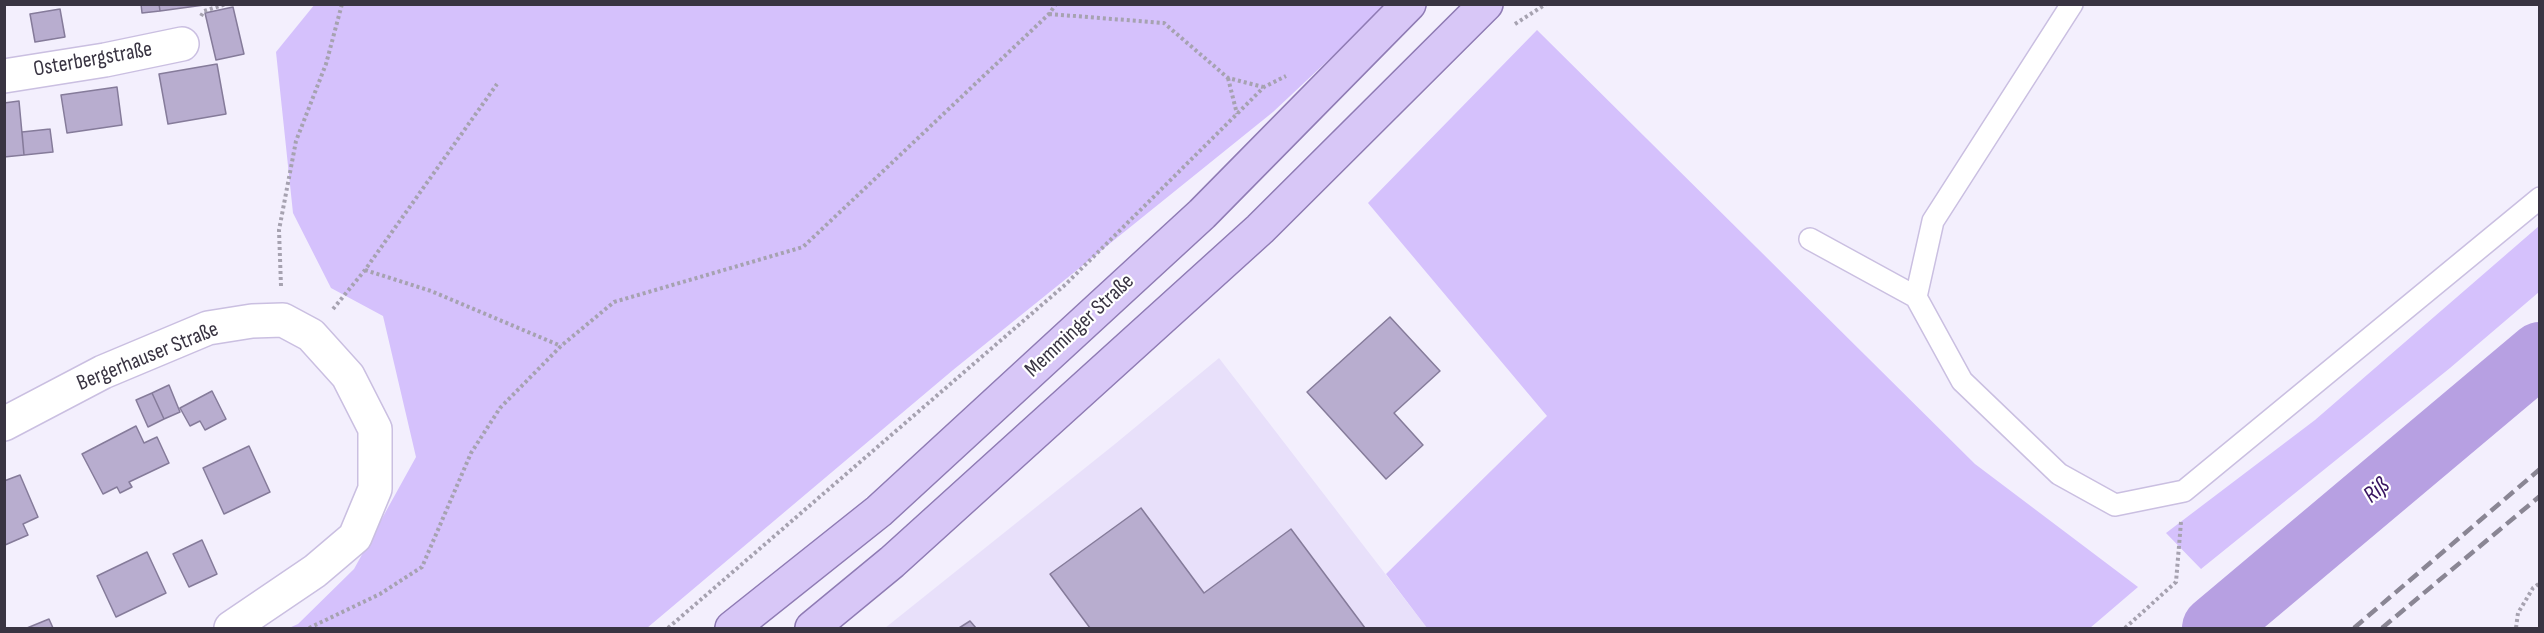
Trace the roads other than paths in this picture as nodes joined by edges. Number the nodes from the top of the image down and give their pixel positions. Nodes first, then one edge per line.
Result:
1 (1409, 4) edge
2 (1486, 4) edge
3 (2072, 4) edge
4 (182, 44) dead end
5 (4, 76) edge
6 (2540, 198) edge
7 (1810, 239) dead end
8 (1916, 297) junction
9 (4, 424) edge
10 (231, 628) edge
11 (732, 628) edge
12 (812, 628) edge

1 - 11 main road, Memminger Straße
2 - 12 main road
3 - 8 lane
4 - 5 main road, Osterbergstraße
6 - 8 lane
7 - 8 lane
9 - 10 main road, Bergerhauser Straße

